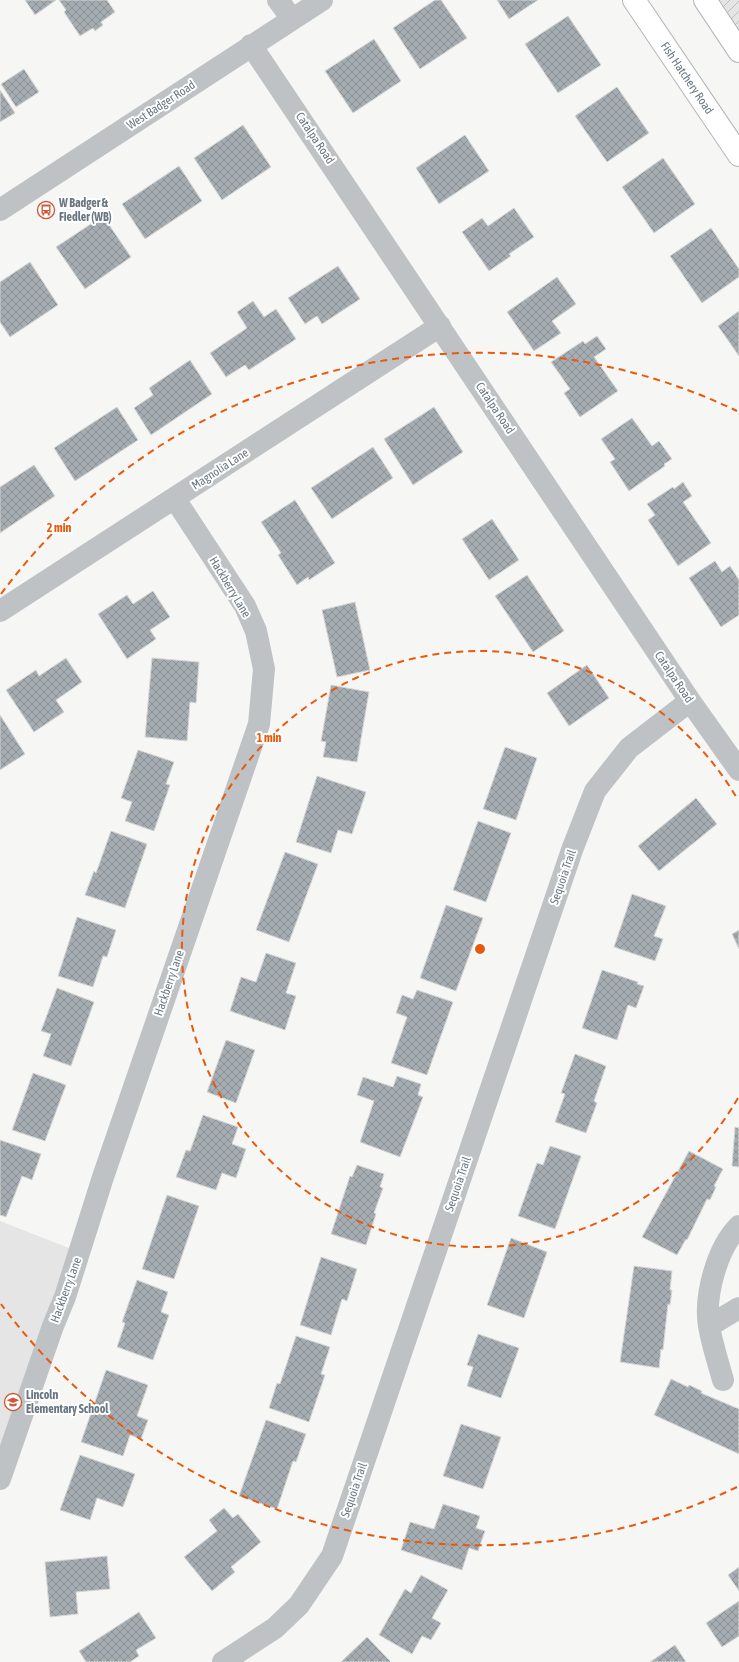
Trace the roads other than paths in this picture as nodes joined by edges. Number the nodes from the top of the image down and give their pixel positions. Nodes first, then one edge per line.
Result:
1 (278, 0) edge
2 (322, 0) edge
3 (634, 0) edge
4 (705, 0) edge
5 (292, 19) junction
6 (252, 45) junction
7 (739, 51) edge
8 (739, 155) edge
9 (0, 210) edge
10 (440, 326) junction
11 (175, 499) junction
12 (0, 611) edge
13 (690, 701) junction
14 (739, 770) edge
15 (739, 1226) edge
16 (739, 1308) edge
17 (709, 1326) junction
18 (723, 1380) dead end
19 (0, 1479) edge
20 (223, 1662) edge

1 - 5 street
2 - 5 street, West Badger Road
3 - 8 main road, Fish Hatchery Road
4 - 7 main road
5 - 6 street, West Badger Road
6 - 9 street, West Badger Road
6 - 10 street, Catalpa Road
10 - 11 street, Magnolia Lane
10 - 13 street, Catalpa Road
11 - 12 street, Magnolia Lane
11 - 19 street, Hackberry Lane
13 - 14 street, Catalpa Road
13 - 20 street, Sequoia Trail
15 - 17 street
16 - 17 street
17 - 18 street

